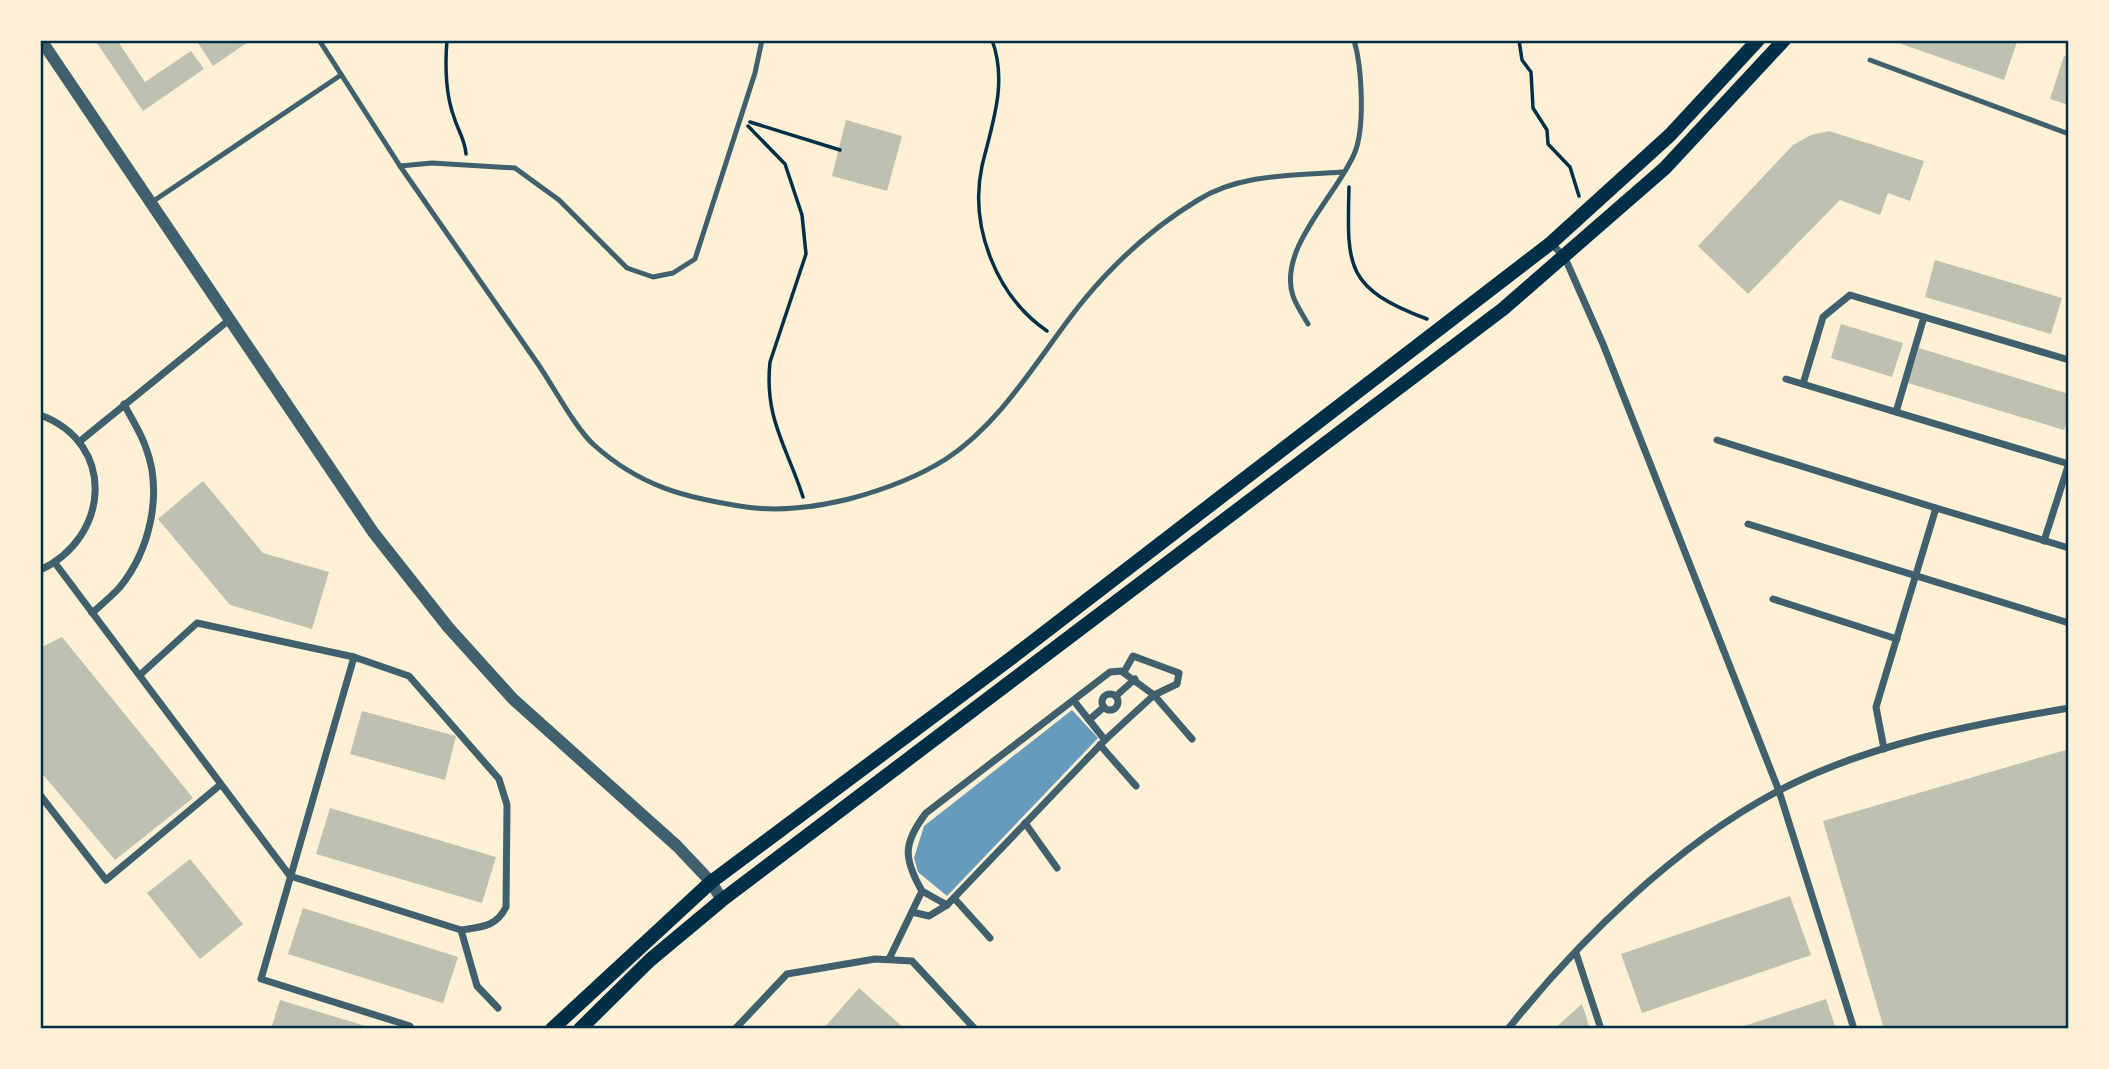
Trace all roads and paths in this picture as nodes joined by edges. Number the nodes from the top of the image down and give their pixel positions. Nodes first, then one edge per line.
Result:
1 (41, 40) edge
2 (319, 40) edge
3 (447, 40) edge
4 (762, 40) edge
5 (992, 40) edge
6 (1354, 40) edge
7 (1519, 40) edge
8 (1758, 40) edge
9 (1784, 40) edge
10 (1870, 60) dead end
11 (341, 75) junction
12 (741, 120) junction
13 (2069, 134) edge
14 (465, 139) dead end
15 (841, 150) dead end
16 (1354, 153) junction
17 (400, 166) junction
18 (1342, 172) junction
19 (149, 203) junction
20 (1585, 214) junction
21 (1551, 243) junction
22 (1565, 258) junction
23 (1924, 317) junction
24 (229, 320) junction
25 (1308, 324) dead end
26 (1447, 327) junction
27 (1056, 337) junction
28 (2069, 360) edge
29 (1786, 379) dead end
30 (1803, 384) junction
31 (124, 404) junction
32 (1896, 412) junction
33 (40, 415) edge
34 (1717, 440) dead end
35 (79, 442) junction
36 (2069, 464) edge
37 (806, 506) junction
38 (1936, 508) junction
39 (1748, 524) dead end
40 (2045, 541) junction
41 (2069, 548) edge
42 (55, 563) junction
43 (40, 570) edge
44 (1916, 576) junction
45 (1773, 599) dead end
46 (92, 613) junction
47 (2069, 623) edge
48 (1897, 639) junction
49 (354, 657) junction
50 (1124, 672) junction
51 (141, 674) junction
52 (1135, 679) junction
53 (1097, 682) junction
54 (1105, 695) junction
55 (1154, 695) junction
56 (1116, 696) junction
57 (1074, 701) junction
58 (1104, 707) junction
59 (1115, 708) junction
60 (2069, 708) edge
61 (1089, 720) junction
62 (1125, 721) junction
63 (1192, 739) dead end
64 (1102, 742) junction
65 (1884, 749) junction
66 (220, 785) junction
67 (1136, 786) dead end
68 (1779, 791) junction
69 (40, 795) edge
70 (1025, 823) junction
71 (1057, 868) dead end
72 (290, 876) junction
73 (711, 882) junction
74 (922, 891) junction
75 (954, 898) junction
76 (722, 900) junction
77 (947, 905) junction
78 (912, 912) junction
79 (461, 930) junction
80 (990, 938) dead end
81 (1576, 953) junction
82 (889, 959) junction
83 (498, 1007) dead end
84 (410, 1026) dead end
85 (552, 1029) edge
86 (580, 1029) edge
87 (734, 1029) edge
88 (975, 1029) edge
89 (1508, 1029) edge
90 (1601, 1029) edge
91 (1854, 1029) edge

1 - 19 street
2 - 11 lane
3 - 14 path
4 - 12 lane
5 - 27 path
6 - 16 lane
7 - 20 path
8 - 20 main road
9 - 22 main road
10 - 13 lane
11 - 17 lane
11 - 19 lane
12 - 15 path
12 - 17 lane
12 - 37 path
16 - 18 lane
16 - 26 path
17 - 37 lane
18 - 25 lane
18 - 27 lane
19 - 24 street
20 - 21 main road
21 - 22 street
21 - 26 main road
22 - 68 street
22 - 76 main road
23 - 28 street
23 - 30 street
23 - 32 street
24 - 31 street
24 - 73 street
26 - 73 main road
27 - 37 lane
29 - 30 street
30 - 32 street
31 - 35 street
31 - 46 street
32 - 36 street
33 - 35 street
34 - 38 street
35 - 42 street
36 - 40 street
38 - 40 street
38 - 44 street
39 - 44 street
40 - 41 street
42 - 43 street
42 - 46 street
44 - 47 street
44 - 48 street
45 - 48 street
46 - 51 street
48 - 65 street
49 - 51 street
49 - 72 street
49 - 79 street
50 - 52 street
50 - 53 street
50 - 55 street
51 - 66 street
52 - 55 street
52 - 56 street
53 - 54 street
53 - 57 street
54 - 56 street
54 - 58 street
55 - 62 street
55 - 63 street
56 - 59 street
57 - 61 street
57 - 74 street
58 - 59 street
58 - 61 street
59 - 62 street
60 - 65 street
61 - 64 street
62 - 64 street
64 - 67 street
64 - 70 street
65 - 68 street
66 - 69 street
66 - 72 street
68 - 81 street
68 - 91 street
70 - 71 street
70 - 75 street
72 - 79 street
72 - 84 street
73 - 76 street
73 - 85 main road
74 - 77 street
74 - 78 street
75 - 77 street
75 - 80 street
76 - 86 main road
77 - 78 street
78 - 82 street
79 - 83 street
81 - 89 street
81 - 90 street
82 - 87 street
82 - 88 street

